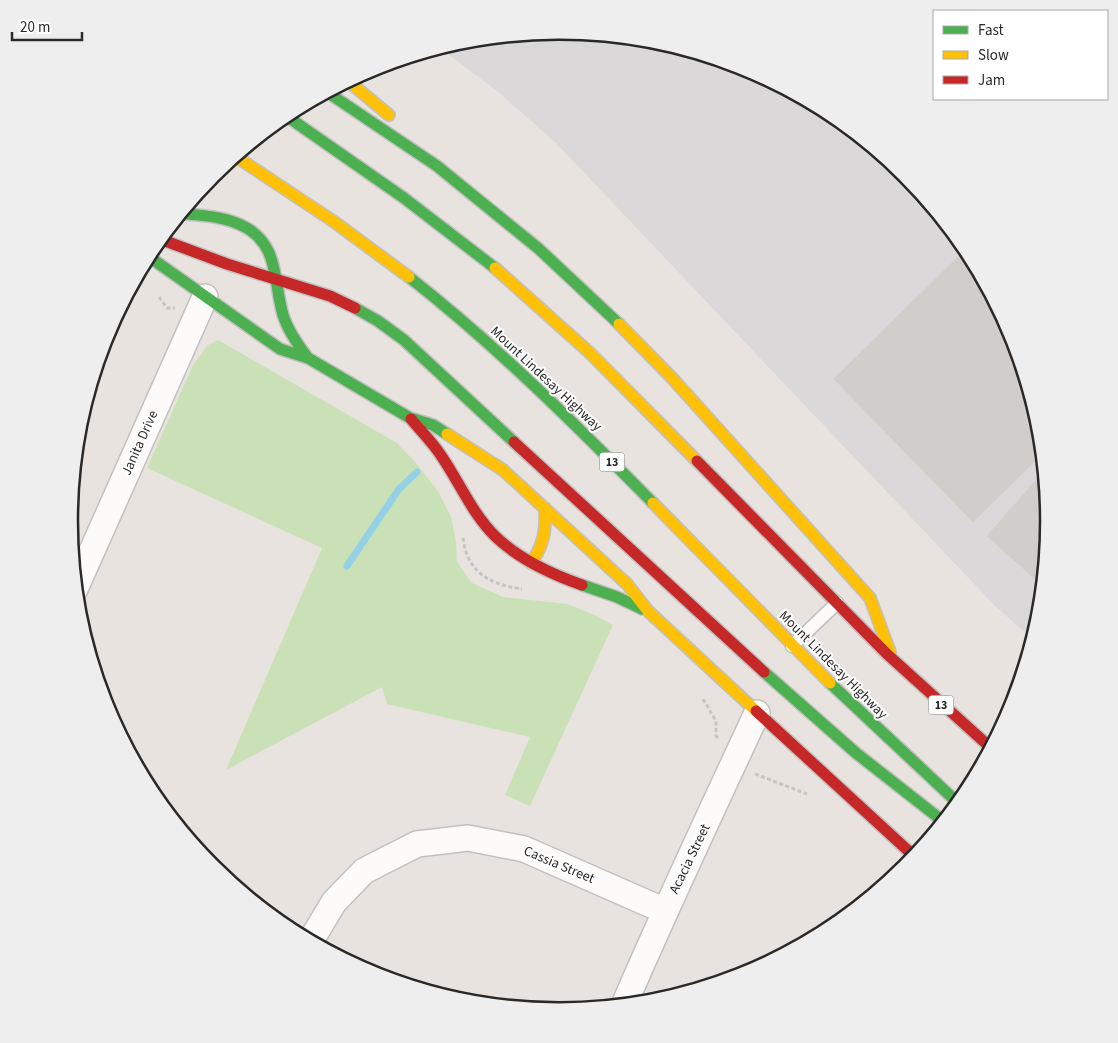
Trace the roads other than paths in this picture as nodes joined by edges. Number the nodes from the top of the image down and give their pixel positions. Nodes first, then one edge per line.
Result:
1 (354, 86) edge
2 (334, 97) edge
3 (293, 120) edge
4 (395, 120) dead end
5 (408, 132) dead end
6 (241, 160) edge
7 (437, 166) junction
8 (189, 214) edge
9 (167, 242) edge
10 (155, 261) edge
11 (277, 280) junction
12 (205, 297) junction
13 (308, 358) junction
14 (410, 418) junction
15 (545, 508) junction
16 (531, 563) junction
17 (81, 575) edge
18 (837, 603) junction
19 (648, 611) junction
20 (792, 646) junction
21 (893, 660) junction
22 (758, 713) junction
23 (986, 744) edge
24 (952, 799) edge
25 (938, 818) edge
26 (909, 852) edge
27 (665, 911) junction
28 (314, 936) edge
29 (627, 998) edge

1 - 4 main road
2 - 7 main road
3 - 18 main road, 13
5 - 7 main road
6 - 20 main road, Mount Lindesay Highway / 13
7 - 21 main road
8 - 11 main road
9 - 11 main road
10 - 12 main road
11 - 13 main road
11 - 25 main road
12 - 13 main road
12 - 17 street, Janita Drive
13 - 14 main road
14 - 15 main road
14 - 16 main road
15 - 16 main road
15 - 19 main road
16 - 19 main road
18 - 20 lane
18 - 21 main road, 13
19 - 22 main road
20 - 24 main road, Mount Lindesay Highway / 13
21 - 23 main road, 13
22 - 26 main road
22 - 27 street, Acacia Street
27 - 28 street, Cassia Street
27 - 29 street, Acacia Street

